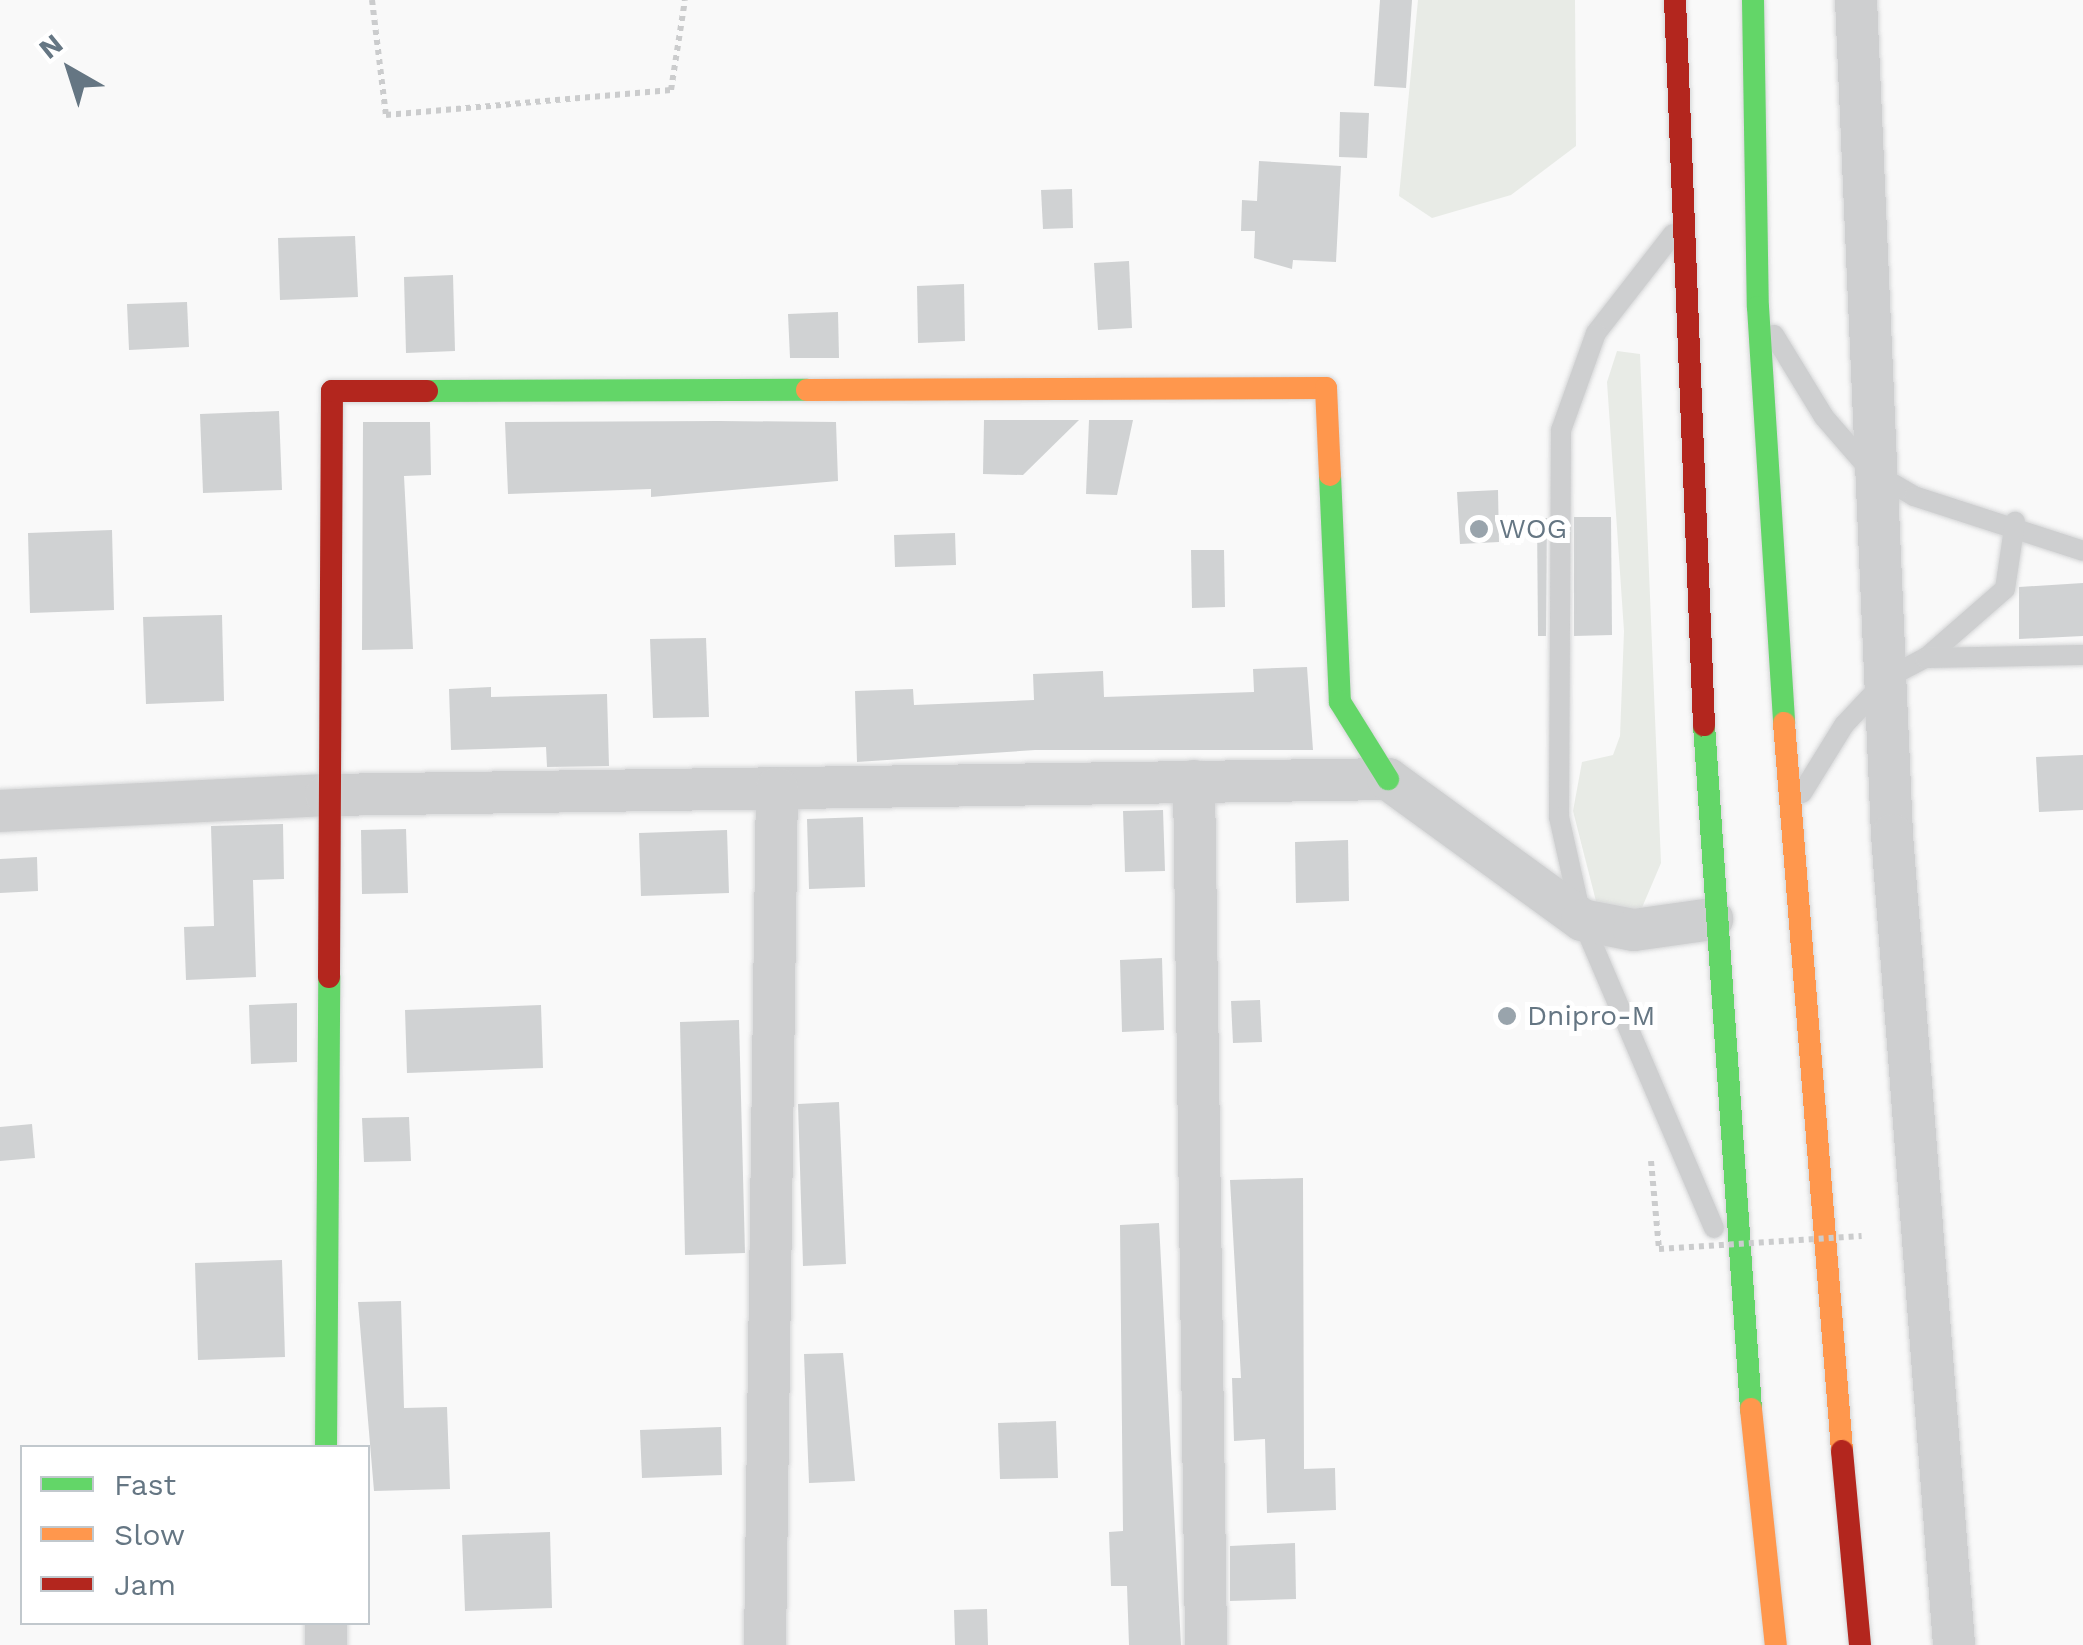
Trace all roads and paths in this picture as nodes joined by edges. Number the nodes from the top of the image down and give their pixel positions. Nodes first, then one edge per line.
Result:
1 (372, 0) edge
2 (685, 0) edge
3 (1674, 0) edge
4 (1753, 0) edge
5 (1856, 0) edge
6 (1680, 224) junction
7 (1758, 307) junction
8 (1871, 470) junction
9 (2015, 522) junction
10 (2083, 551) edge
11 (2083, 655) edge
12 (1907, 668) junction
13 (1388, 778) junction
14 (1194, 781) junction
15 (777, 788) junction
16 (326, 795) junction
17 (0, 811) edge
18 (1791, 812) junction
19 (1712, 919) junction
20 (1582, 920) junction
21 (1650, 1143) dead end
22 (1862, 1236) dead end
23 (1736, 1274) junction
24 (326, 1445) edge
25 (765, 1645) edge
26 (1206, 1645) edge
27 (1776, 1645) edge
28 (1860, 1645) edge
29 (1954, 1645) edge

1 - 2 path
3 - 6 main road
4 - 7 main road
5 - 8 street
6 - 19 main road
6 - 20 lane
7 - 8 lane
7 - 18 main road
8 - 9 lane
8 - 12 street
9 - 10 lane
9 - 12 lane
11 - 12 lane
12 - 18 lane
12 - 29 street
13 - 14 street
13 - 16 main road
13 - 20 street
14 - 15 street
14 - 26 street
15 - 16 street
15 - 25 street
16 - 17 street
16 - 24 main road
18 - 28 main road
19 - 20 street
19 - 23 main road
20 - 23 lane
21 - 22 path, bridge
23 - 27 main road

